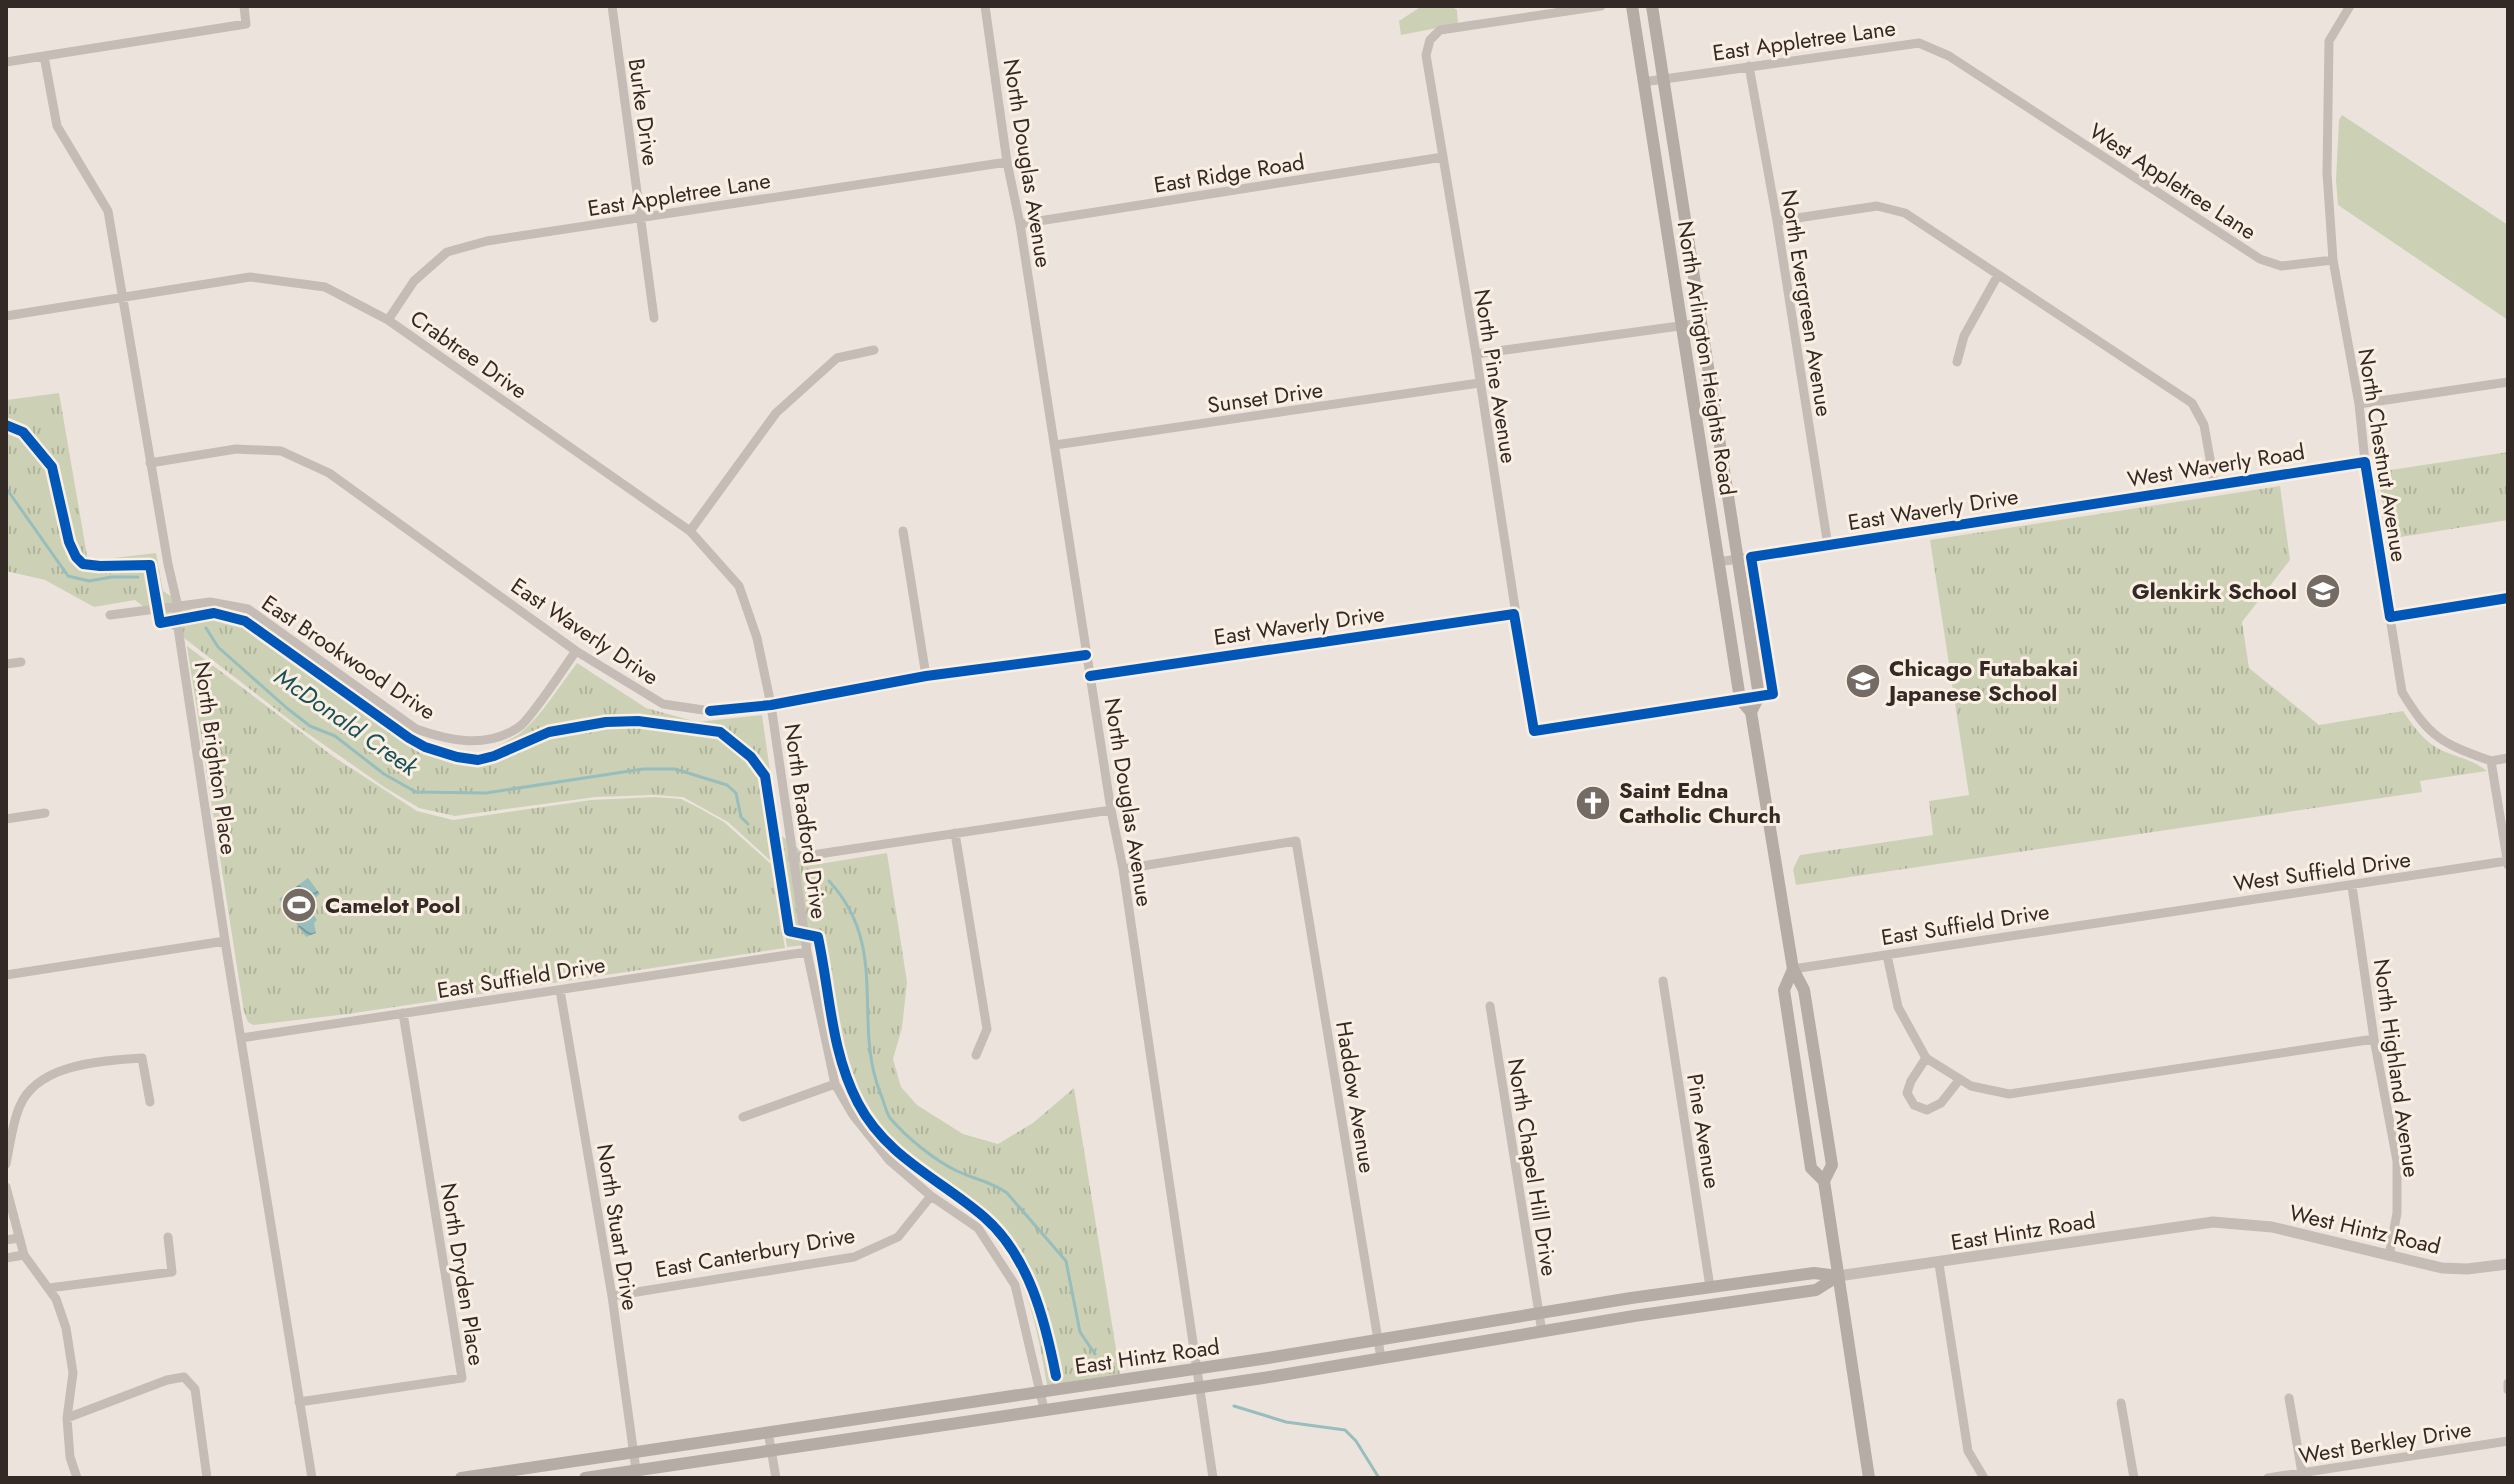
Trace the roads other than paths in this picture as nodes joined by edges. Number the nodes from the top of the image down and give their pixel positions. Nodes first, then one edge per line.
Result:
1 (244, 6) edge
2 (612, 6) edge
3 (985, 6) edge
4 (1601, 6) edge
5 (1632, 6) edge
6 (1652, 6) edge
7 (2350, 6) edge
8 (44, 56) junction
9 (6, 62) edge
10 (1749, 66) junction
11 (1663, 78) junction
12 (1643, 82) junction
13 (2005, 93) joint
14 (1443, 157) junction
15 (1007, 162) junction
16 (640, 218) junction
17 (1777, 221) junction
18 (1020, 224) junction
19 (2333, 260) junction
20 (1998, 275) junction
21 (121, 299) junction
22 (6, 316) edge
23 (654, 318) dead end
24 (388, 320) junction
25 (1701, 323) junction
26 (1682, 325) junction
27 (874, 350) dead end
28 (1476, 354) junction
29 (1957, 362) dead end
30 (2508, 382) edge
31 (1479, 383) junction
32 (2359, 404) junction
33 (1055, 445) junction
34 (2365, 462) junction
35 (150, 463) junction
36 (2215, 487) junction
37 (2072, 507) joint
38 (690, 531) junction
39 (903, 531) dead end
40 (1828, 546) junction
41 (1737, 559) junction
42 (1718, 562) junction
43 (2508, 598) edge
44 (178, 607) junction
45 (1514, 614) junction
46 (110, 615) dead end
47 (2390, 617) junction
48 (576, 651) junction
49 (1086, 655) junction
50 (21, 662) dead end
51 (6, 664) edge
52 (926, 676) junction
53 (1090, 676) junction
54 (771, 705) junction
55 (1751, 712) junction
56 (1534, 731) dead end
57 (2508, 758) edge
58 (2491, 761) junction
59 (1111, 810) junction
60 (45, 813) dead end
61 (6, 819) edge
62 (955, 833) junction
63 (792, 858) junction
64 (2508, 863) edge
65 (1123, 869) junction
66 (2352, 886) junction
67 (2142, 915) joint
68 (225, 941) junction
69 (807, 952) junction
70 (1887, 955) junction
71 (1793, 969) junction
72 (6, 975) edge
73 (1663, 981) dead end
74 (560, 990) junction
75 (1490, 1006) dead end
76 (403, 1013) junction
77 (241, 1038) junction
78 (2374, 1039) junction
79 (976, 1055) dead end
80 (1926, 1058) junction
81 (1960, 1079) junction
82 (835, 1084) junction
83 (150, 1102) dead end
84 (743, 1117) dead end
85 (10, 1130) edge
86 (6, 1164) edge
87 (1824, 1181) junction
88 (6, 1187) edge
89 (931, 1196) junction
90 (2213, 1222) joint
91 (168, 1237) dead end
92 (19, 1238) junction
93 (6, 1240) edge
94 (24, 1255) junction
95 (2389, 1256) junction
96 (6, 1258) edge
97 (1939, 1264) junction
98 (2508, 1264) edge
99 (1838, 1276) junction
100 (1710, 1287) junction
101 (49, 1288) junction
102 (612, 1296) junction
103 (1537, 1312) junction
104 (1542, 1332) junction
105 (1378, 1339) junction
106 (1381, 1358) junction
107 (1196, 1369) junction
108 (2508, 1383) edge
109 (1198, 1387) junction
110 (2508, 1390) edge
111 (1040, 1392) junction
112 (2289, 1398) dead end
113 (299, 1402) junction
114 (2121, 1403) dead end
115 (1044, 1409) junction
116 (67, 1418) junction
117 (768, 1432) junction
118 (2508, 1441) edge
119 (633, 1451) junction
120 (771, 1451) junction
121 (636, 1470) junction
122 (2302, 1473) junction
123 (478, 1477) edge
124 (77, 1478) edge
125 (207, 1478) edge
126 (312, 1478) edge
127 (461, 1478) edge
128 (585, 1478) edge
129 (776, 1478) edge
130 (1213, 1478) edge
131 (1869, 1478) edge
132 (1984, 1478) edge
133 (2134, 1478) edge
134 (2268, 1478) edge

1 - 8 street
2 - 16 street, Burke Drive
3 - 15 street, North Douglas Avenue
4 - 14 street, North Pine Avenue
5 - 12 main road, North Arlington Heights Road
6 - 11 main road, North Arlington Heights Road
7 - 19 street, North Chestnut Avenue
8 - 9 street
8 - 21 street, North Brighton Place
10 - 11 street, East Appletree Lane
10 - 13 street, East Appletree Lane
10 - 17 street, North Evergreen Avenue
11 - 12 street, East Appletree Lane
11 - 25 main road, North Arlington Heights Road
12 - 26 main road, North Arlington Heights Road
13 - 19 street, West Appletree Lane
14 - 18 street, East Ridge Road
14 - 28 street, North Pine Avenue
15 - 16 street, East Appletree Lane
15 - 18 street, North Douglas Avenue
16 - 23 street, Burke Drive
16 - 24 street, East Appletree Lane
17 - 20 street
17 - 40 street, North Evergreen Avenue
18 - 33 street, North Douglas Avenue
19 - 32 street, North Chestnut Avenue
20 - 29 street
20 - 36 street
21 - 22 street, Crabtree Drive
21 - 24 street, Crabtree Drive
21 - 35 street, North Brighton Place
24 - 38 street, Crabtree Drive
25 - 26 street
25 - 41 main road, North Arlington Heights Road
26 - 28 street
26 - 42 main road, North Arlington Heights Road
27 - 38 street
28 - 31 street, North Pine Avenue
30 - 32 street
31 - 33 street, Sunset Drive
31 - 45 street, North Pine Avenue
32 - 34 street, North Chestnut Avenue
33 - 49 street, North Douglas Avenue
34 - 36 street, West Waverly Road
34 - 47 street, North Chestnut Avenue
35 - 44 street, North Brighton Place
35 - 48 street, East Waverly Drive
36 - 37 street, West Waverly Road
37 - 40 street, East Waverly Drive
38 - 54 street, Crabtree Drive
39 - 52 street
40 - 41 street, East Waverly Drive
41 - 42 street, East Waverly Drive
41 - 55 main road, North Arlington Heights Road
42 - 55 main road, North Arlington Heights Road
43 - 47 street
44 - 46 street, East Brookwood Drive
44 - 48 street, East Brookwood Drive
44 - 68 street, North Brighton Place
45 - 53 street, East Waverly Drive
45 - 56 street, North Pine Avenue
47 - 58 street, North Chestnut Avenue
48 - 54 street, East Waverly Drive
49 - 52 street, East Waverly Drive
49 - 53 street, North Douglas Avenue
50 - 51 street
52 - 54 street, East Waverly Drive
53 - 59 street, North Douglas Avenue
54 - 63 street, North Bradford Drive
55 - 71 main road, North Arlington Heights Road
57 - 58 street
58 - 64 street
59 - 62 street
59 - 65 street, North Douglas Avenue
60 - 61 street
62 - 63 street
62 - 79 street
63 - 69 street, North Bradford Drive
64 - 66 street, West Suffield Drive
65 - 105 street, Haddow Avenue
65 - 107 street, North Douglas Avenue
66 - 67 street, West Suffield Drive
66 - 78 street, North Highland Avenue
67 - 70 street, East Suffield Drive
68 - 72 street
68 - 77 street, North Brighton Place
69 - 74 street, East Suffield Drive
69 - 82 street, North Bradford Drive
70 - 71 street, East Suffield Drive
70 - 80 street
71 - 87 main road, North Arlington Heights Road
71 - 87 main road, North Arlington Heights Road
73 - 100 street, Pine Avenue
74 - 76 street, East Suffield Drive
74 - 102 street, North Stuart Drive
75 - 103 street, North Chapel Hill Drive
76 - 77 street, East Suffield Drive
76 - 113 street, North Dryden Place
77 - 113 street, North Brighton Place
78 - 81 street
78 - 95 street, North Highland Avenue
80 - 81 street
80 - 81 street
82 - 84 street
82 - 89 street, North Bradford Drive
83 - 85 street
85 - 86 street
87 - 99 main road, North Arlington Heights Road
88 - 92 street
89 - 102 street, East Canterbury Drive
89 - 111 street, North Bradford Drive
90 - 95 street, West Hintz Road
90 - 97 street, East Hintz Road
91 - 101 street
92 - 93 street
92 - 94 street
94 - 96 street
94 - 101 street
95 - 98 street, West Hintz Road
97 - 99 street, East Hintz Road
97 - 132 street
99 - 100 main road, East Hintz Road
99 - 104 main road, East Hintz Road
99 - 131 main road, North Arlington Heights Road
100 - 103 main road, East Hintz Road
101 - 116 street
102 - 119 street, North Stuart Drive
103 - 104 street, North Chapel Hill Drive
103 - 105 main road, East Hintz Road
104 - 106 main road, East Hintz Road
105 - 106 street, Haddow Avenue
105 - 107 main road, East Hintz Road
106 - 109 main road, East Hintz Road
107 - 109 street, North Douglas Avenue
107 - 111 main road, East Hintz Road
108 - 110 street
109 - 115 main road, East Hintz Road
109 - 130 street, North Douglas Avenue
111 - 115 street, North Bradford Drive
111 - 117 main road, East Hintz Road
112 - 122 street
113 - 126 street, North Brighton Place
114 - 133 street
115 - 120 main road, East Hintz Road
116 - 124 street
116 - 125 street
117 - 119 main road, East Hintz Road
117 - 120 street
118 - 122 street, West Berkley Drive
119 - 121 street, North Stuart Drive
119 - 123 main road, East Hintz Road
120 - 121 main road, East Hintz Road
120 - 129 street
121 - 128 main road, East Hintz Road
122 - 134 street, West Berkley Drive
123 - 127 main road, East Hintz Road

